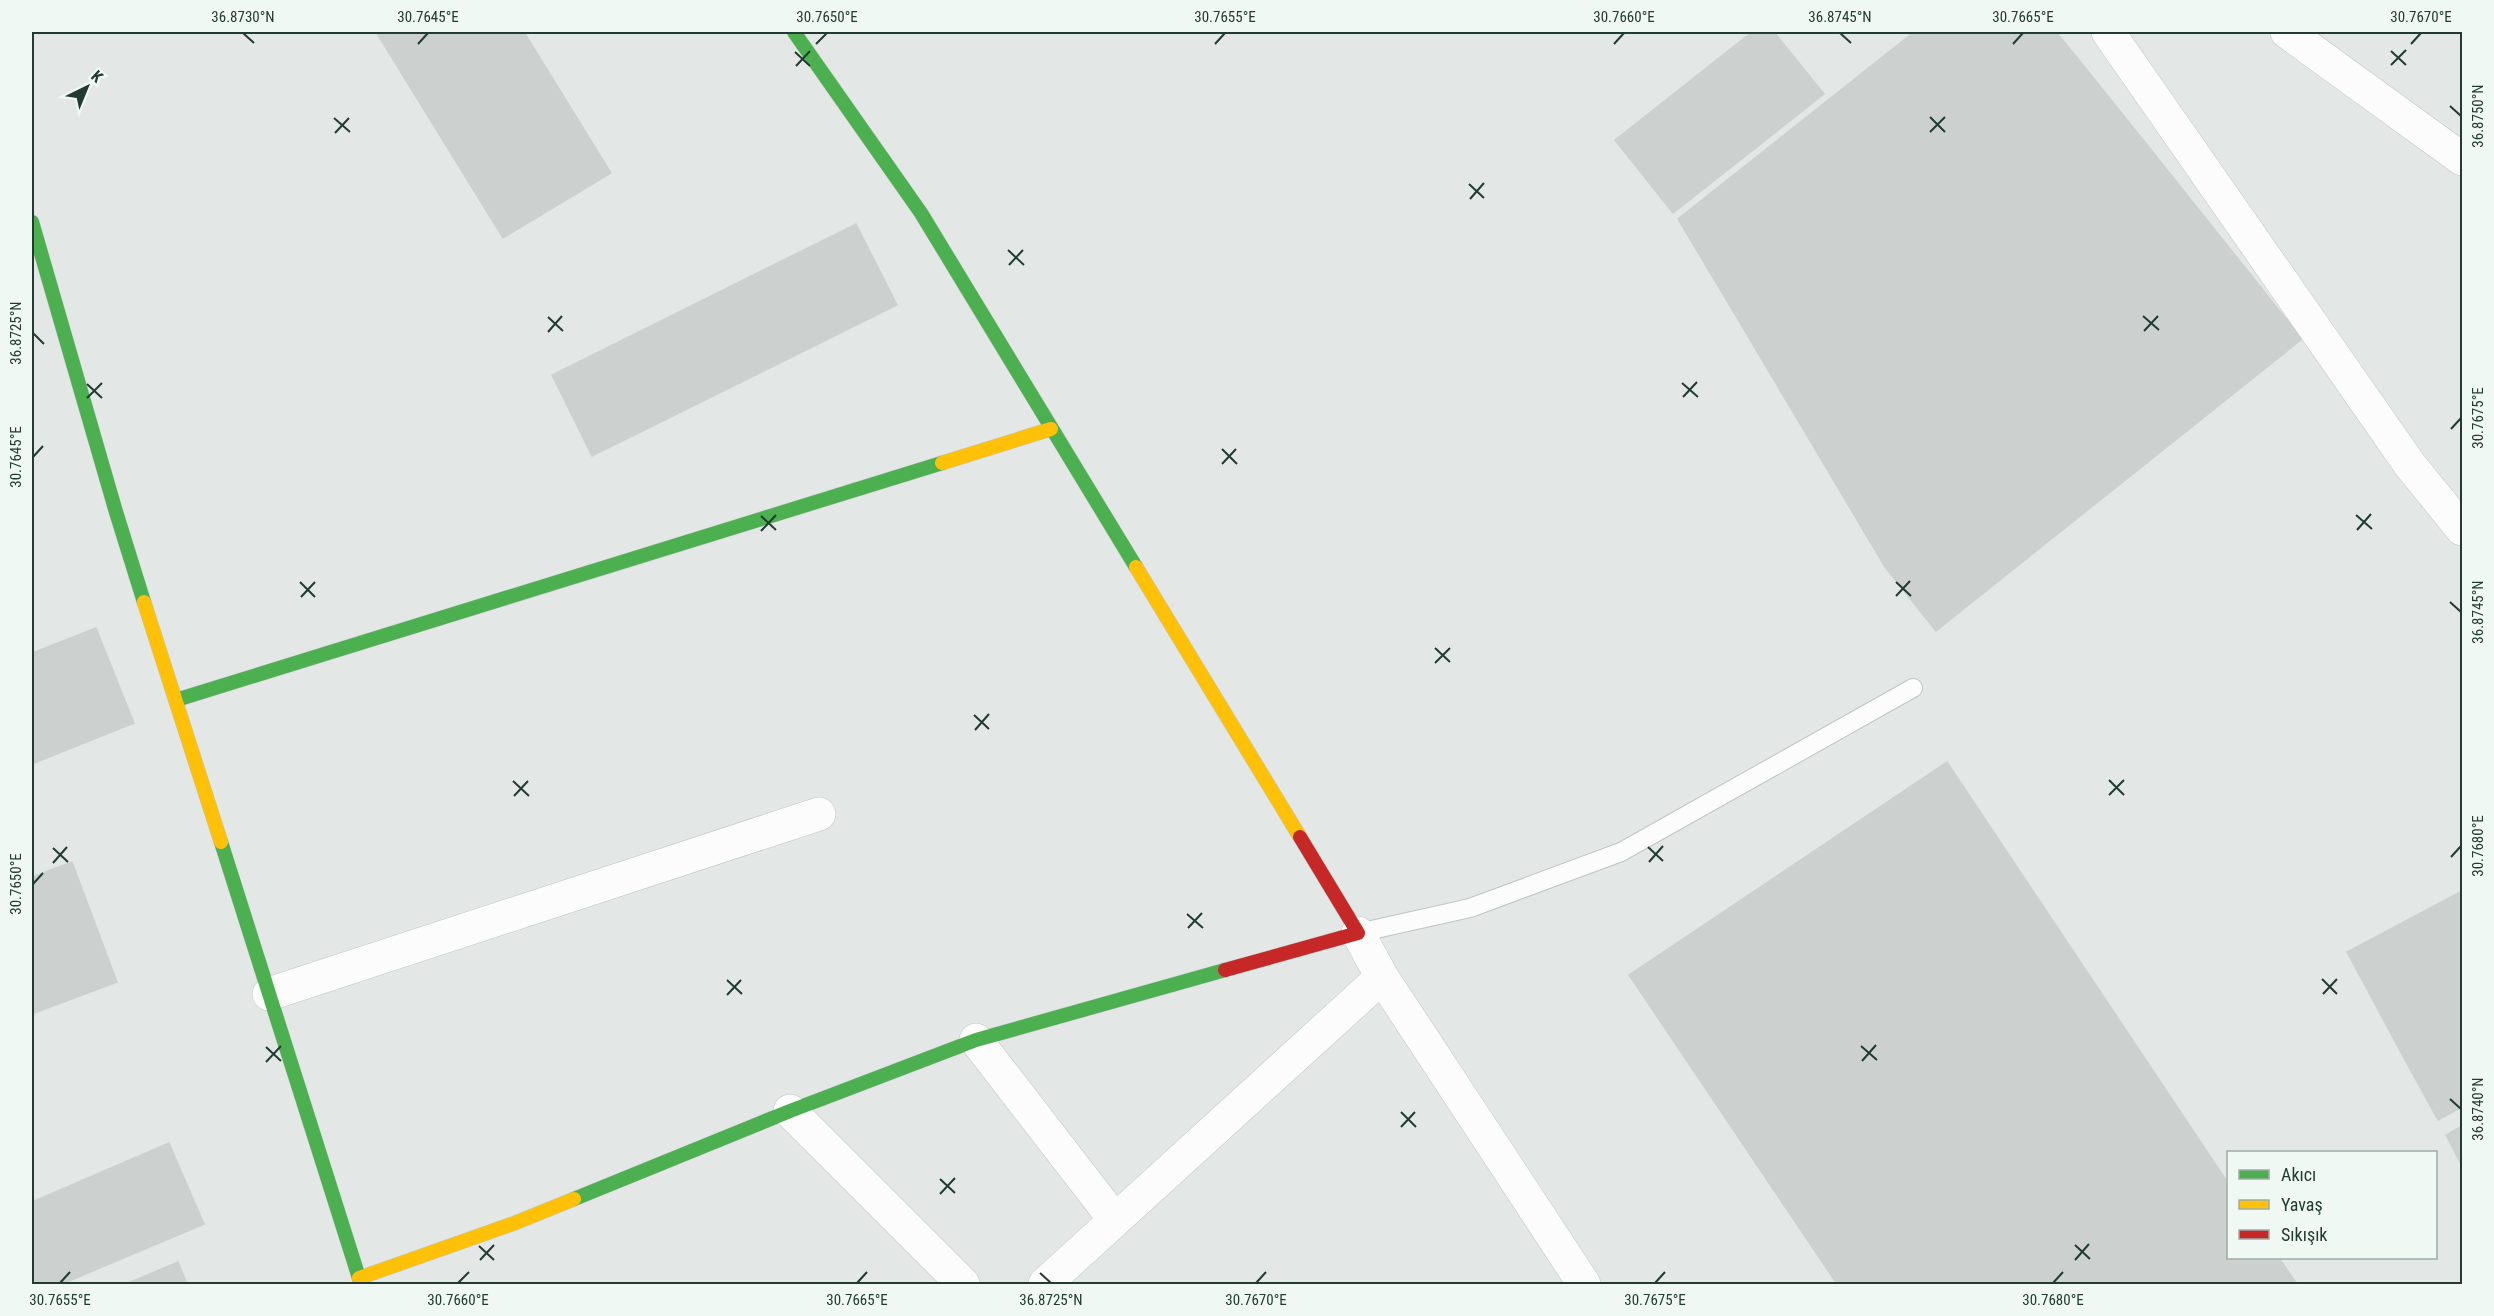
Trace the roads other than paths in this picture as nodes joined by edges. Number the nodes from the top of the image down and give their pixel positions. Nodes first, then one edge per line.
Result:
1 (794, 32) edge
2 (2108, 32) edge
3 (2287, 32) edge
4 (2463, 159) edge
5 (32, 222) edge
6 (1051, 429) junction
7 (2463, 530) edge
8 (1913, 688) dead end
9 (176, 700) junction
10 (819, 814) dead end
11 (1358, 933) junction
12 (1382, 977) junction
13 (269, 994) junction
14 (976, 1040) junction
15 (790, 1111) junction
16 (1116, 1220) junction
17 (360, 1281) edge
18 (963, 1284) edge
19 (1045, 1284) edge
20 (1584, 1284) edge

1 - 6 street
2 - 7 street
3 - 4 street
5 - 9 street
6 - 9 street
6 - 11 street
8 - 11 lane
9 - 13 street
10 - 13 street
11 - 12 street
11 - 14 street
12 - 16 street
12 - 20 street
13 - 17 street
14 - 15 street
14 - 16 street
15 - 17 street
15 - 18 street
16 - 19 street

